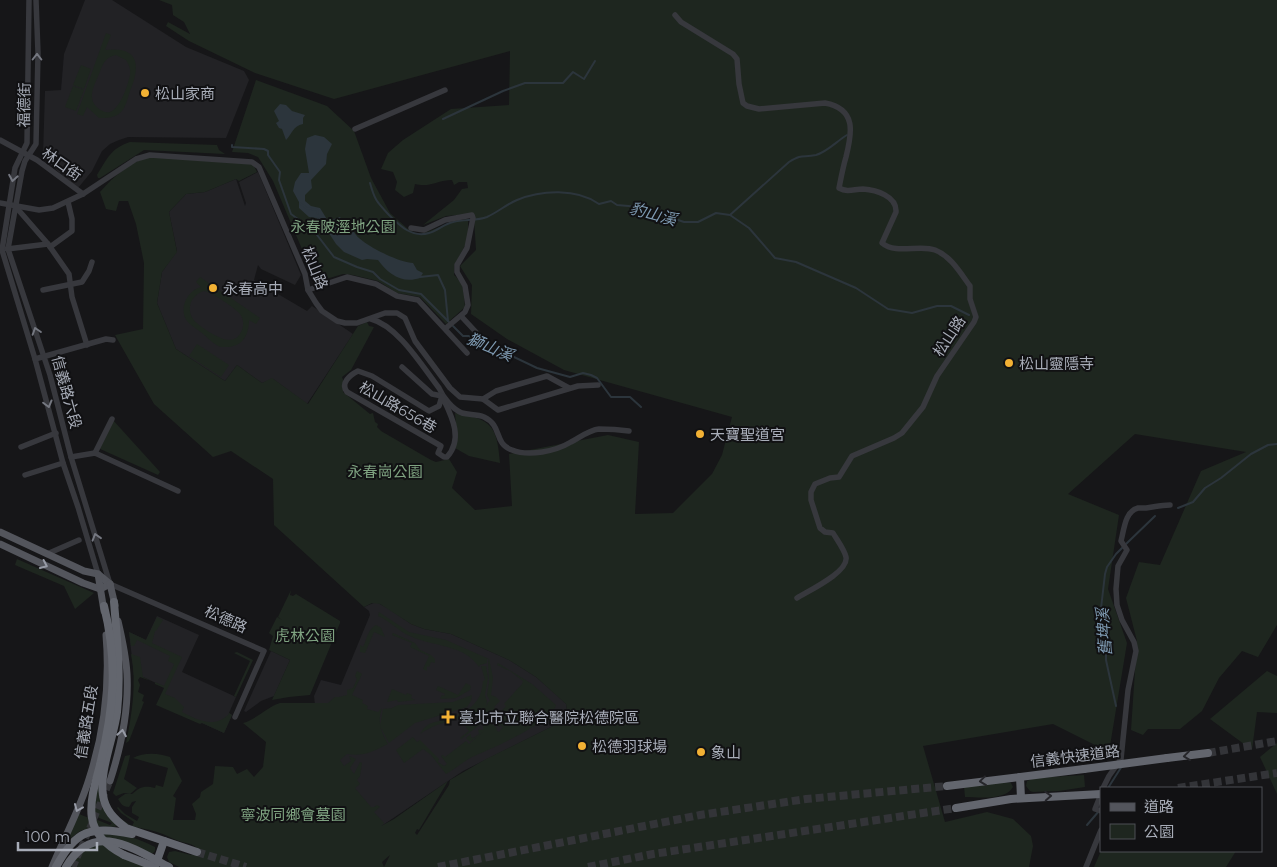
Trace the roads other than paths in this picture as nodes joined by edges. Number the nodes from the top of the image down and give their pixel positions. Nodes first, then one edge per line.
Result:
1 (29, 0) edge
2 (36, 0) edge
3 (675, 15) dead end
4 (445, 90) dead end
5 (355, 129) dead end
6 (0, 140) edge
7 (25, 154) junction
8 (83, 194) junction
9 (68, 202) junction
10 (0, 203) edge
11 (12, 205) junction
12 (413, 233) dead end
13 (49, 246) junction
14 (4, 250) edge
15 (92, 262) dead end
16 (69, 284) junction
17 (43, 290) dead end
18 (308, 290) junction
19 (461, 316) junction
20 (371, 319) junction
21 (446, 328) junction
22 (112, 340) dead end
23 (487, 344) dead end
24 (87, 345) junction
25 (467, 353) dead end
26 (44, 357) junction
27 (35, 359) junction
28 (402, 366) dead end
29 (598, 385) dead end
30 (569, 388) junction
31 (442, 396) junction
32 (484, 399) junction
33 (439, 406) junction
34 (450, 406) junction
35 (112, 419) dead end
36 (629, 431) dead end
37 (56, 433) junction
38 (21, 447) dead end
39 (95, 453) junction
40 (71, 457) junction
41 (63, 463) junction
42 (25, 475) dead end
43 (178, 491) dead end
44 (1170, 505) dead end
45 (0, 532) edge
46 (78, 540) dead end
47 (0, 544) edge
48 (47, 554) junction
49 (98, 574) junction
50 (110, 584) junction
51 (100, 588) junction
52 (797, 598) dead end
53 (114, 602) junction
54 (104, 606) junction
55 (235, 717) dead end
56 (1208, 753) tunnel mouth
57 (1020, 777) junction
58 (110, 780) tunnel mouth
59 (947, 786) tunnel mouth
60 (1104, 787) edge
61 (1100, 794) edge
62 (1021, 798) junction
63 (956, 808) tunnel mouth
64 (1100, 832) edge
65 (160, 840) junction
66 (197, 852) tunnel mouth
67 (156, 864) edge
68 (52, 867) edge
69 (56, 867) edge
70 (66, 867) edge
71 (169, 867) edge
72 (1086, 867) edge

1 - 7 street, 福德街
7 -> 2 street, 福德街
3 - 52 street, 松山路
4 - 5 street
6 - 7 street, 林口街
7 - 8 street, 林口街
7 - 11 street, 福德街
8 - 9 street, 松山路
8 - 18 street, 松山路
9 - 11 street, 松山路
9 - 13 street
10 - 11 street, 松山路
11 - 13 street
11 - 14 street, 信義路六段
12 - 19 street
13 - 14 street
13 - 16 street
26 -> 14 street, 信義路六段
14 - 27 street, 信義路六段
15 - 16 street
16 - 17 street
16 - 24 street
18 - 20 street, 松山路
18 - 21 street
19 - 21 street
19 - 23 street
20 - 31 street
20 - 32 street
21 - 25 street
22 - 24 street
24 - 26 street
26 - 27 street
26 - 40 street, 信義路六段
27 -> 37 street, 信義路六段
28 - 31 street
29 - 30 street
30 - 32 street
30 - 32 street
31 - 33 street, 松山路656巷
31 - 34 street
33 - 34 street
33 - 34 street, 松山路656巷
34 - 36 street
35 - 39 street
37 - 38 street
37 - 41 street, 信義路六段
39 - 40 street
39 - 43 street
50 -> 40 street, 信義路六段
41 - 42 street
41 - 49 street, 信義路六段
44 - 60 street
45 - 48 main road, 松德路
46 - 48 street
47 -> 51 main road
48 - 49 main road, 松德路
49 - 50 main road, 松德路
49 - 51 main road, 信義路五段
50 - 51 main road
50 - 53 main road
50 - 55 street, 松德路
51 - 54 main road, 信義路五段
58 -> 53 main road
53 - 65 highway
54 - 67 highway, bridge
54 -> 68 main road, 信義路五段
56 -> 57 highway, 信義快速道路, bridge
57 -> 59 highway, 信義快速道路
57 - 62 highway
62 -> 61 highway
62 - 63 highway
64 - 72 street
65 - 66 highway
65 - 67 highway
65 - 69 highway
67 - 70 highway
67 - 71 highway

